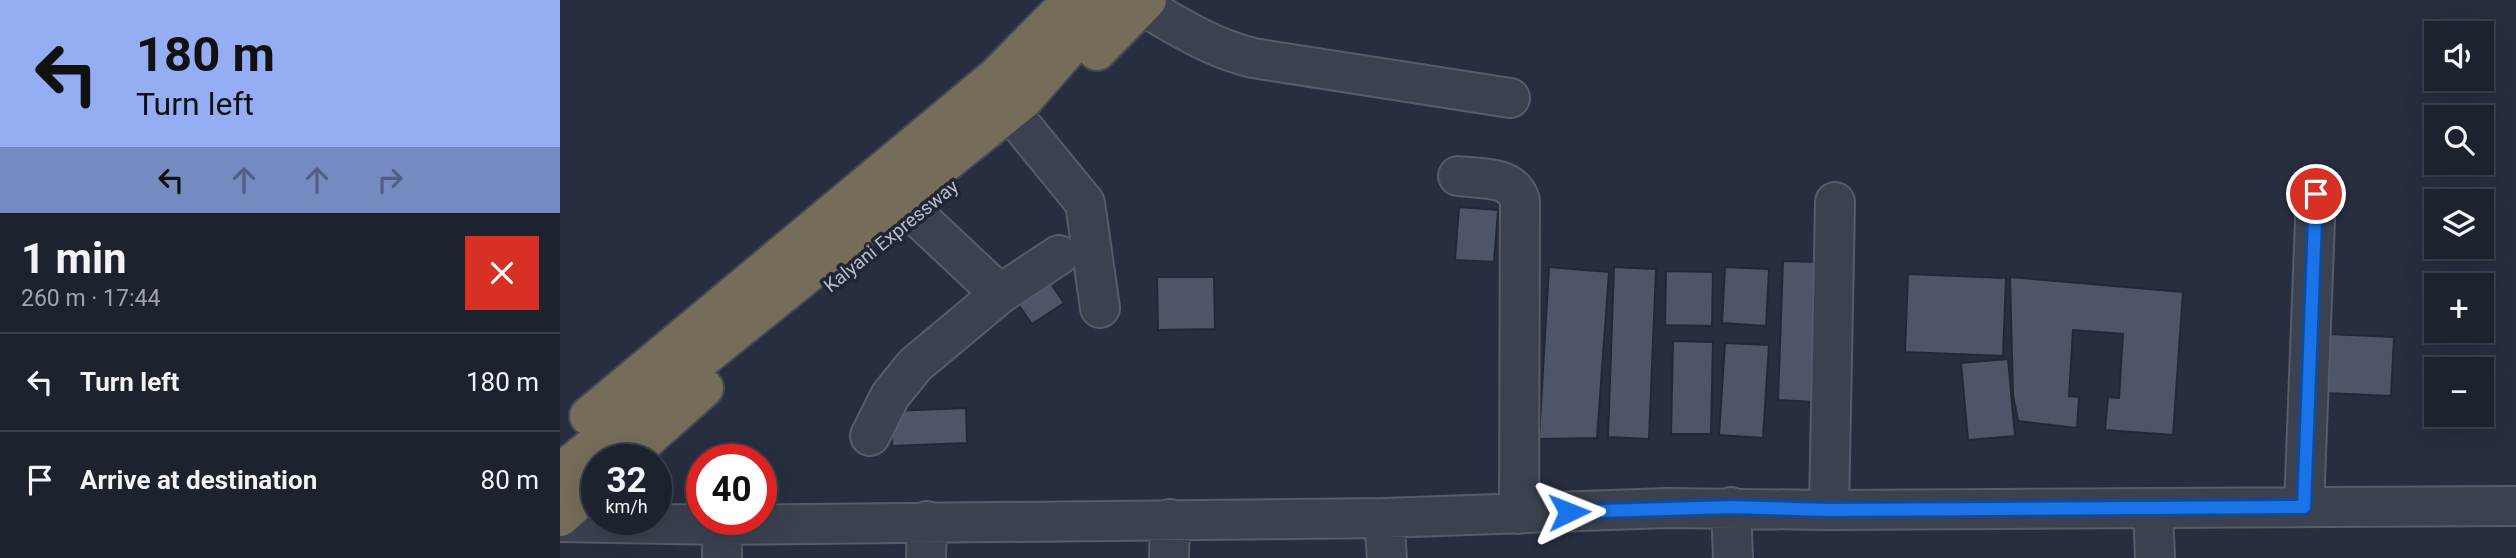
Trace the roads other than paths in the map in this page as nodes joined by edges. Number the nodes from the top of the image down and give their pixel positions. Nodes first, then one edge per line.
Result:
1 (1050, 0) edge
2 (1072, 0) edge
3 (1134, 2) edge
4 (1510, 98) dead end
5 (1022, 126) junction
6 (1458, 176) dead end
7 (2316, 194) dead end
8 (1835, 202) dead end
9 (917, 216) junction
10 (1059, 255) dead end
11 (1000, 294) junction
12 (1100, 308) dead end
13 (560, 411) edge
14 (870, 436) dead end
15 (560, 439) edge
16 (642, 444) edge
17 (560, 473) edge
18 (581, 499) edge
19 (2516, 506) edge
20 (1731, 507) junction
21 (2304, 507) junction
22 (2153, 508) junction
23 (1829, 510) junction
24 (1519, 514) junction
25 (1384, 518) junction
26 (560, 519) edge
27 (1170, 519) junction
28 (927, 540) edge
29 (722, 542) edge
30 (1169, 558) edge
31 (1387, 558) edge
32 (1733, 558) edge
33 (2155, 558) edge

1 - 13 highway
2 - 15 highway
3 - 4 street
3 - 5 highway, Kalyani Expressway
3 - 17 highway
5 - 9 highway, Kalyani Expressway
5 - 12 street
6 - 24 street
7 - 21 street
8 - 23 street
9 - 11 street
9 - 16 highway, Kalyani Expressway
10 - 11 street
11 - 14 street
18 - 26 highway
19 - 21 street
20 - 23 street
20 - 24 street
20 - 32 street
21 - 22 street
22 - 23 street
22 - 33 street
24 - 25 street
25 - 27 street
25 - 31 street
26 - 29 street
27 - 28 street
27 - 30 street
28 - 29 street

